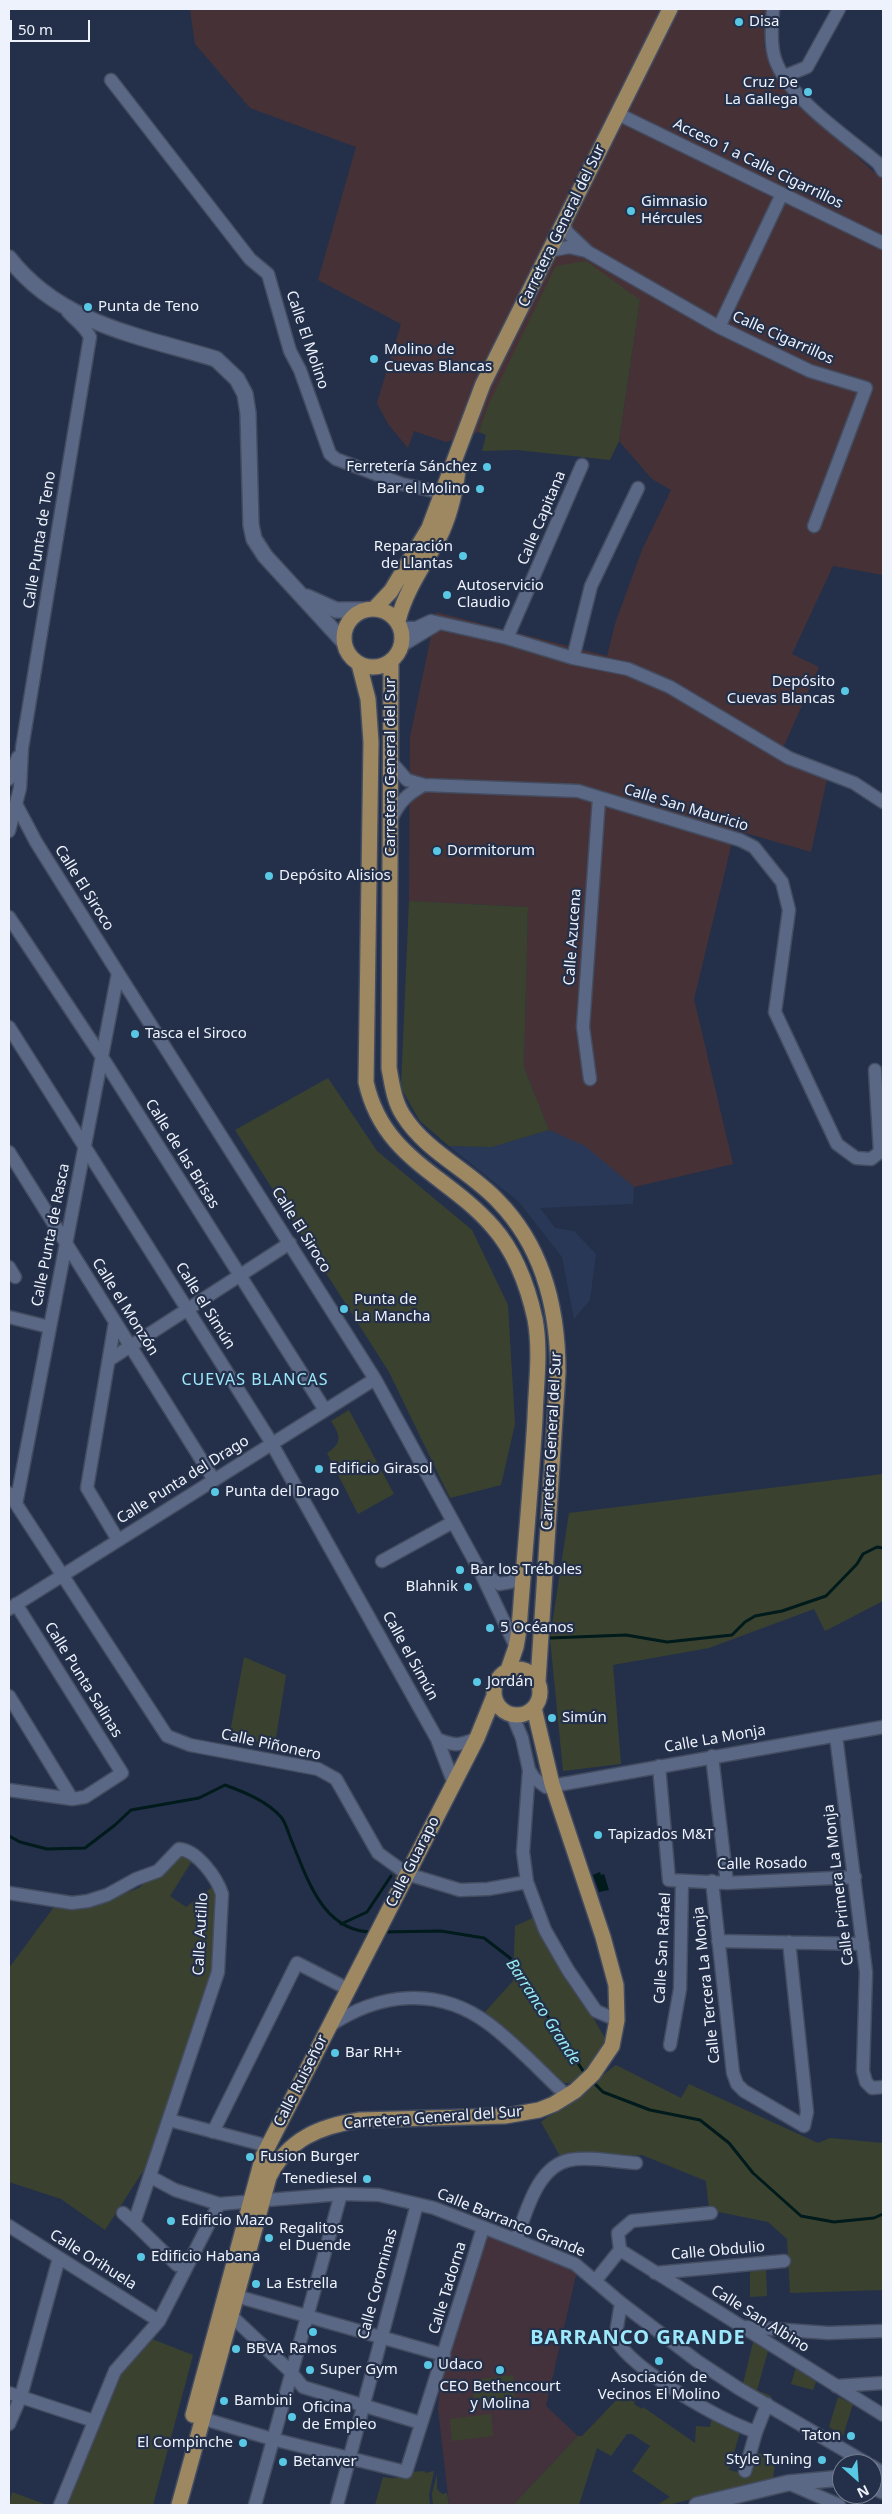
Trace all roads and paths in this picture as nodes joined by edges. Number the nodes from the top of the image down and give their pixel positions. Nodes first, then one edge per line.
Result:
1 (670, 9) edge
2 (773, 9) edge
3 (839, 9) edge
4 (785, 76) junction
5 (110, 80) dead end
6 (618, 114) junction
7 (883, 171) edge
8 (782, 194) junction
9 (564, 221) junction
10 (883, 244) edge
11 (549, 251) junction
12 (588, 252) junction
13 (9, 258) edge
14 (15, 274) edge
15 (65, 308) junction
16 (719, 327) junction
17 (118, 330) junction
18 (90, 337) junction
19 (461, 447) junction
20 (582, 465) dead end
21 (638, 488) dead end
22 (443, 493) junction
23 (814, 526) dead end
24 (303, 595) junction
25 (370, 609) junction
26 (399, 624) junction
27 (439, 624) junction
28 (507, 638) junction
29 (343, 641) junction
30 (401, 646) junction
31 (573, 658) junction
32 (390, 662) junction
33 (359, 664) junction
34 (22, 748) junction
35 (392, 763) junction
36 (12, 765) edge
37 (9, 779) edge
38 (424, 785) junction
39 (14, 787) edge
40 (600, 798) junction
41 (883, 802) edge
42 (17, 806) junction
43 (391, 820) junction
44 (9, 829) edge
45 (36, 842) junction
46 (9, 917) edge
47 (118, 973) junction
48 (9, 1027) edge
49 (102, 1057) junction
50 (875, 1070) dead end
51 (590, 1079) dead end
52 (84, 1148) junction
53 (9, 1152) edge
54 (66, 1242) junction
55 (290, 1242) junction
56 (240, 1275) junction
57 (188, 1309) junction
58 (9, 1317) edge
59 (115, 1322) junction
60 (49, 1327) junction
61 (130, 1346) junction
62 (109, 1360) junction
63 (375, 1379) junction
64 (325, 1410) junction
65 (272, 1444) junction
66 (214, 1480) junction
67 (9, 1493) edge
68 (16, 1504) junction
69 (453, 1522) junction
70 (118, 1540) junction
71 (382, 1561) dead end
72 (478, 1569) junction
73 (523, 1570) junction
74 (64, 1574) junction
75 (12, 1607) edge
76 (516, 1647) junction
77 (508, 1670) junction
78 (538, 1681) junction
79 (9, 1696) edge
80 (494, 1696) junction
81 (534, 1708) junction
82 (512, 1714) junction
83 (883, 1726) edge
84 (836, 1736) junction
85 (477, 1738) junction
86 (438, 1739) junction
87 (712, 1756) junction
88 (659, 1766) junction
89 (529, 1770) junction
90 (454, 1781) junction
91 (552, 1784) junction
92 (9, 1790) edge
93 (72, 1799) junction
94 (854, 1871) junction
95 (407, 1874) junction
96 (669, 1880) joint
97 (712, 1881) junction
98 (527, 1882) junction
99 (682, 1882) junction
100 (728, 1883) junction
101 (9, 1893) edge
102 (718, 1941) junction
103 (789, 1942) junction
104 (863, 1944) junction
105 (348, 1989) junction
106 (617, 2020) junction
107 (328, 2027) junction
108 (670, 2045) dead end
109 (883, 2087) edge
110 (571, 2094) junction
111 (169, 2120) junction
112 (213, 2132) junction
113 (268, 2146) junction
114 (636, 2163) dead end
115 (151, 2177) junction
116 (341, 2194) junction
117 (257, 2200) junction
118 (219, 2204) junction
119 (417, 2204) junction
120 (123, 2212) dead end
121 (711, 2213) dead end
122 (134, 2224) junction
123 (9, 2226) edge
124 (483, 2228) junction
125 (516, 2240) junction
126 (620, 2250) junction
127 (59, 2258) junction
128 (784, 2262) dead end
129 (178, 2265) dead end
130 (656, 2273) junction
131 (596, 2280) junction
132 (236, 2296) junction
133 (621, 2303) junction
134 (227, 2312) junction
135 (307, 2317) junction
136 (159, 2321) junction
137 (743, 2326) junction
138 (883, 2331) edge
139 (380, 2336) junction
140 (444, 2355) junction
141 (290, 2371) junction
142 (883, 2383) edge
143 (836, 2386) junction
144 (15, 2395) edge
145 (767, 2404) junction
146 (362, 2406) junction
147 (883, 2416) edge
148 (198, 2418) junction
149 (94, 2421) junction
150 (420, 2423) junction
151 (9, 2424) edge
152 (756, 2432) junction
153 (272, 2439) junction
154 (841, 2454) edge
155 (350, 2459) junction
156 (745, 2471) dead end
157 (832, 2479) edge
158 (788, 2483) junction
159 (60, 2505) edge
160 (169, 2505) edge
161 (179, 2505) edge
162 (255, 2505) edge
163 (337, 2505) edge
164 (697, 2505) edge
165 (839, 2505) edge

1 - 6 main road, Carretera General del Sur
2 - 4 street
3 - 4 street
4 - 7 street
5 - 22 street, Calle El Molino
6 - 8 street, Acceso 1 a Calle Cigarrillos
6 - 9 main road, Carretera General del Sur
8 - 10 street, Acceso 1 a Calle Cigarrillos
8 - 16 street
9 - 11 main road, Carretera General del Sur
9 - 12 street
11 - 12 street
11 - 19 main road, Carretera General del Sur
12 - 16 street, Calle Cigarrillos
13 - 14 main road
14 - 15 main road
15 - 17 main road
15 - 18 street
16 - 23 street, Calle Cigarrillos
17 - 18 street
17 - 24 main road
18 - 34 street, Calle Punta de Teno
19 - 22 main road, Carretera General del Sur
19 - 26 main road, Carretera General del Sur
20 - 28 street, Calle Capitana
21 - 31 street
22 - 25 main road, Carretera General del Sur
24 - 25 main road
24 - 29 main road
25 - 26 main road
25 - 29 main road
26 - 27 street
26 - 30 main road
27 - 28 street
27 - 30 street
28 - 31 street
29 - 33 main road
30 - 32 main road
31 - 41 street
32 - 33 main road
32 - 35 main road, Carretera General del Sur
33 - 73 main road, Carretera General del Sur
34 - 36 street, Calle Punta de Teno
34 - 39 street, Calle Punta de Teno
35 - 38 street, Calle San Mauricio
35 - 43 main road, Carretera General del Sur
36 - 37 street, Calle Punta de Teno
38 - 40 street, Calle San Mauricio
38 - 43 street
39 - 42 street, Calle Punta de Teno
40 - 50 street, Calle San Mauricio
40 - 51 street, Calle Azucena
42 - 44 street, Calle Punta de Teno
42 - 45 street, Calle El Siroco
43 - 78 main road, Carretera General del Sur
44 - 45 street, Calle El Siroco
45 - 47 street, Calle El Siroco
46 - 49 street, Calle de las Brisas
47 - 49 street, Calle Punta de Rasca
47 - 55 street, Calle El Siroco
48 - 52 street, Calle el Simún
49 - 52 street, Calle Punta de Rasca
49 - 56 street, Calle de las Brisas
52 - 54 street, Calle Punta de Rasca
52 - 57 street, Calle el Simún
53 - 54 street, Calle el Monzón
54 - 59 street, Calle el Monzón
54 - 60 street, Calle Punta de Rasca
55 - 56 street
55 - 63 street, Calle El Siroco
56 - 57 street
56 - 64 street, Calle de las Brisas
57 - 61 street
57 - 65 street, Calle el Simún
58 - 60 street
59 - 61 street, Calle el Monzón
59 - 62 street
60 - 68 street, Calle Punta de Rasca
61 - 62 street
61 - 66 street, Calle el Monzón
62 - 70 street
63 - 64 street, Calle Punta del Drago
63 - 69 street, Calle El Siroco
64 - 65 street, Calle Punta del Drago
65 - 66 street, Calle Punta del Drago
65 - 86 street, Calle el Simún
66 - 70 street, Calle Punta del Drago
67 - 68 street
68 - 74 street
69 - 71 street
69 - 72 street, Calle El Siroco
70 - 74 street, Calle Punta del Drago
72 - 73 street
72 - 76 street, Calle El Siroco
73 - 76 main road, Carretera General del Sur
74 - 75 street, Calle Punta del Drago
74 - 95 street, Calle Piñonero
75 - 93 street, Calle Punta Salinas
76 - 77 main road, Carretera General del Sur
77 - 78 main road
77 - 80 main road
78 - 81 main road
79 - 93 street
80 - 82 main road
80 - 85 main road, Calle Guarapo
81 - 82 main road
81 - 91 main road, Carretera General del Sur
82 - 89 street
83 - 84 street, Calle La Monja
84 - 87 street, Calle La Monja
84 - 94 street, Calle Primera La Monja
85 - 86 street
85 - 90 main road, Calle Guarapo
86 - 90 street, Calle el Simún
87 - 88 street, Calle La Monja
87 - 100 street
88 - 91 street, Calle La Monja
88 - 96 street, Calle San Rafael
89 - 91 street
89 - 98 street
90 - 95 main road, Calle Guarapo
91 - 106 main road, Carretera General del Sur
92 - 93 street
94 - 100 street, Calle Rosado
94 - 104 street, Calle Primera La Monja
95 - 98 street, Calle Piñonero
95 - 105 main road, Calle Guarapo
96 - 99 street, Calle Rosado
97 - 99 street, Calle Rosado
97 - 100 street, Calle Rosado
97 - 102 street, Calle Tercera La Monja
98 - 106 street
99 - 108 street, Calle San Rafael
101 - 111 street, Calle Autillo
102 - 103 street
102 - 103 street, Calle Tercera La Monja
103 - 104 street
104 - 109 street, Calle Primera La Monja
105 - 107 main road, Calle Guarapo
105 - 112 street
106 - 110 main road, Carretera General del Sur
107 - 110 street, Calle Ruiseñor
107 - 113 main road, Calle Ruiseñor
110 - 117 main road, Carretera General del Sur
111 - 112 street
111 - 115 street, Calle Autillo
112 - 113 street
113 - 117 main road, Calle Ruiseñor
114 - 125 street
115 - 118 street
115 - 122 street, Calle Autillo
116 - 117 street, Calle Barranco Grande
116 - 119 street, Calle Barranco Grande
116 - 135 street
117 - 118 street, Calle Barranco Grande
117 - 132 main road, Carretera General del Sur
117 - 134 main road, Carretera General del Sur
118 - 136 street
119 - 124 street, Calle Barranco Grande
119 - 139 street, Calle Corominas
120 - 122 street
121 - 126 street
122 - 129 street
123 - 127 street, Calle Orihuela
124 - 125 street, Calle Barranco Grande
124 - 140 street, Calle Tadorna
125 - 131 street, Calle Barranco Grande
126 - 130 street, Calle San Albino
126 - 131 street
127 - 136 street, Calle Orihuela
127 - 144 street
128 - 130 street, Calle Obdulio
130 - 137 street, Calle San Albino
131 - 133 street, Calle Barranco Grande
132 - 134 main road, Carretera General del Sur
132 - 135 street
133 - 145 street, Calle Barranco Grande
133 - 152 street
134 - 141 street
134 - 148 main road, Carretera General del Sur
135 - 139 street
135 - 141 street
136 - 149 street
137 - 138 street
137 - 143 street, Calle San Albino
139 - 140 street
139 - 146 street, Calle Corominas
140 - 150 street, Calle Tadorna
141 - 146 street
141 - 153 street
142 - 143 street
143 - 147 street, Calle San Albino
144 - 149 street
144 - 151 street
145 - 152 street
145 - 154 street, Calle Barranco Grande
146 - 150 street
146 - 155 street, Calle Corominas
148 - 153 street
148 - 160 main road, Carretera General del Sur
148 - 161 main road, Carretera General del Sur
149 - 159 street
150 - 155 street, Calle Tadorna
152 - 156 street
153 - 155 street
153 - 162 street
155 - 163 street, Calle Corominas
157 - 158 main road
158 - 164 main road
158 - 165 street

